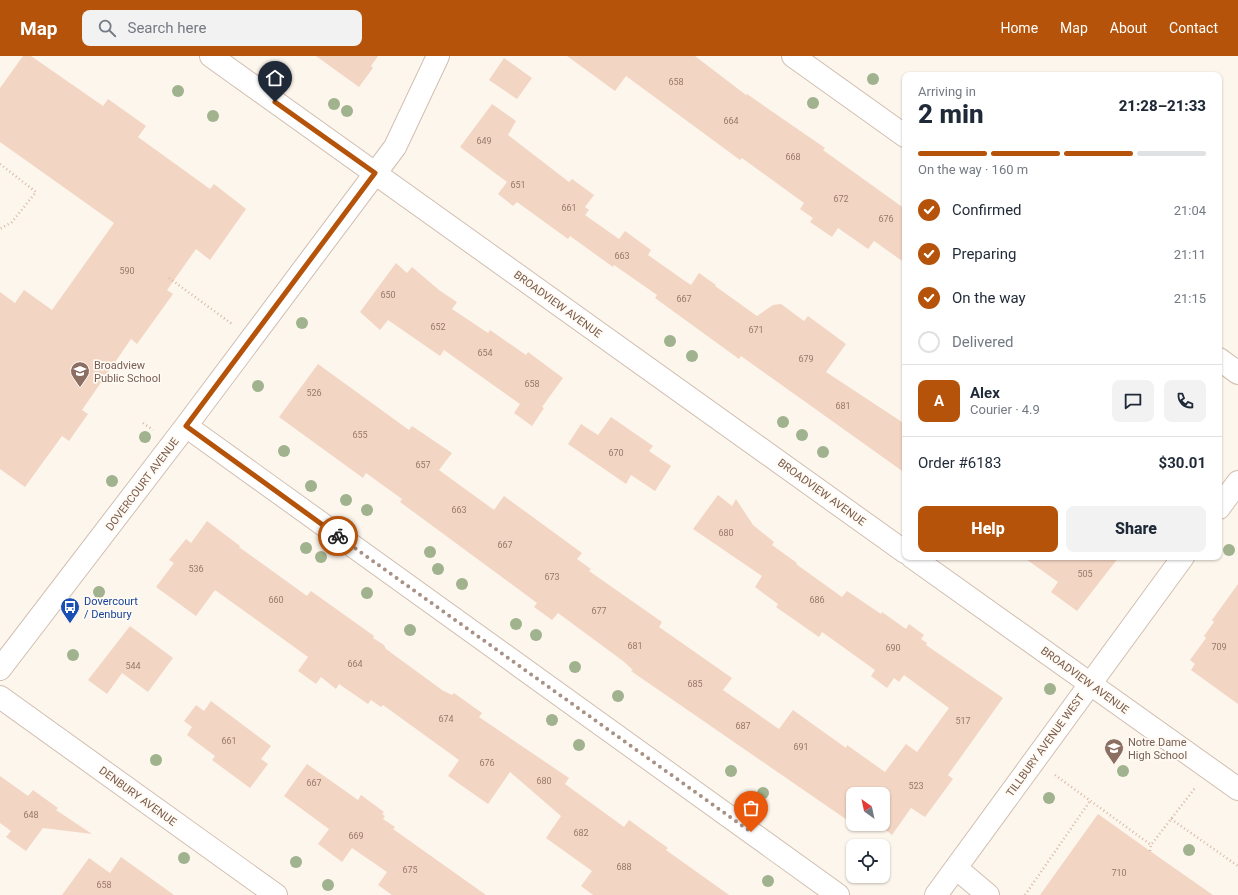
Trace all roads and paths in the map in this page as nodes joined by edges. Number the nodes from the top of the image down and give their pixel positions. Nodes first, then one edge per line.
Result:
1 (211, 56) edge
2 (438, 56) edge
3 (793, 56) edge
4 (902, 134) edge
5 (0, 164) edge
6 (375, 173) junction
7 (0, 229) edge
8 (169, 278) dead end
9 (252, 338) junction
10 (1222, 361) edge
11 (1238, 373) edge
12 (186, 426) junction
13 (1238, 482) edge
14 (1222, 504) edge
15 (902, 550) edge
16 (916, 560) edge
17 (1181, 560) edge
18 (0, 669) edge
19 (1090, 684) junction
20 (0, 697) edge
21 (1033, 761) junction
22 (1209, 769) junction
23 (1238, 789) edge
24 (1090, 801) junction
25 (1171, 819) junction
26 (1152, 845) junction
27 (1150, 851) dead end
28 (1238, 866) edge
29 (956, 868) junction
30 (276, 895) edge
31 (838, 895) edge
32 (936, 895) edge
33 (988, 895) edge
34 (1025, 895) edge

1 - 6 street, BROADVIEW AVENUE
2 - 6 street, DOVERCOURT AVENUE
3 - 4 street
5 - 7 path
6 - 9 street, DOVERCOURT AVENUE
6 - 15 street, BROADVIEW AVENUE
8 - 9 path
9 - 12 street, DOVERCOURT AVENUE
10 - 11 street
12 - 18 street, DOVERCOURT AVENUE
12 - 31 street
13 - 14 street
16 - 19 street, BROADVIEW AVENUE
17 - 19 street, TILLBURY AVENUE WEST
19 - 21 street, TILLBURY AVENUE WEST
19 - 22 street, BROADVIEW AVENUE
20 - 30 street, DENBURY AVENUE
21 - 24 path
21 - 29 street, TILLBURY AVENUE WEST
22 - 23 street, BROADVIEW AVENUE
22 - 25 path
24 - 26 path
24 - 34 path
25 - 26 path
25 - 28 path
26 - 27 path
29 - 32 street, TILLBURY AVENUE WEST
29 - 33 street

